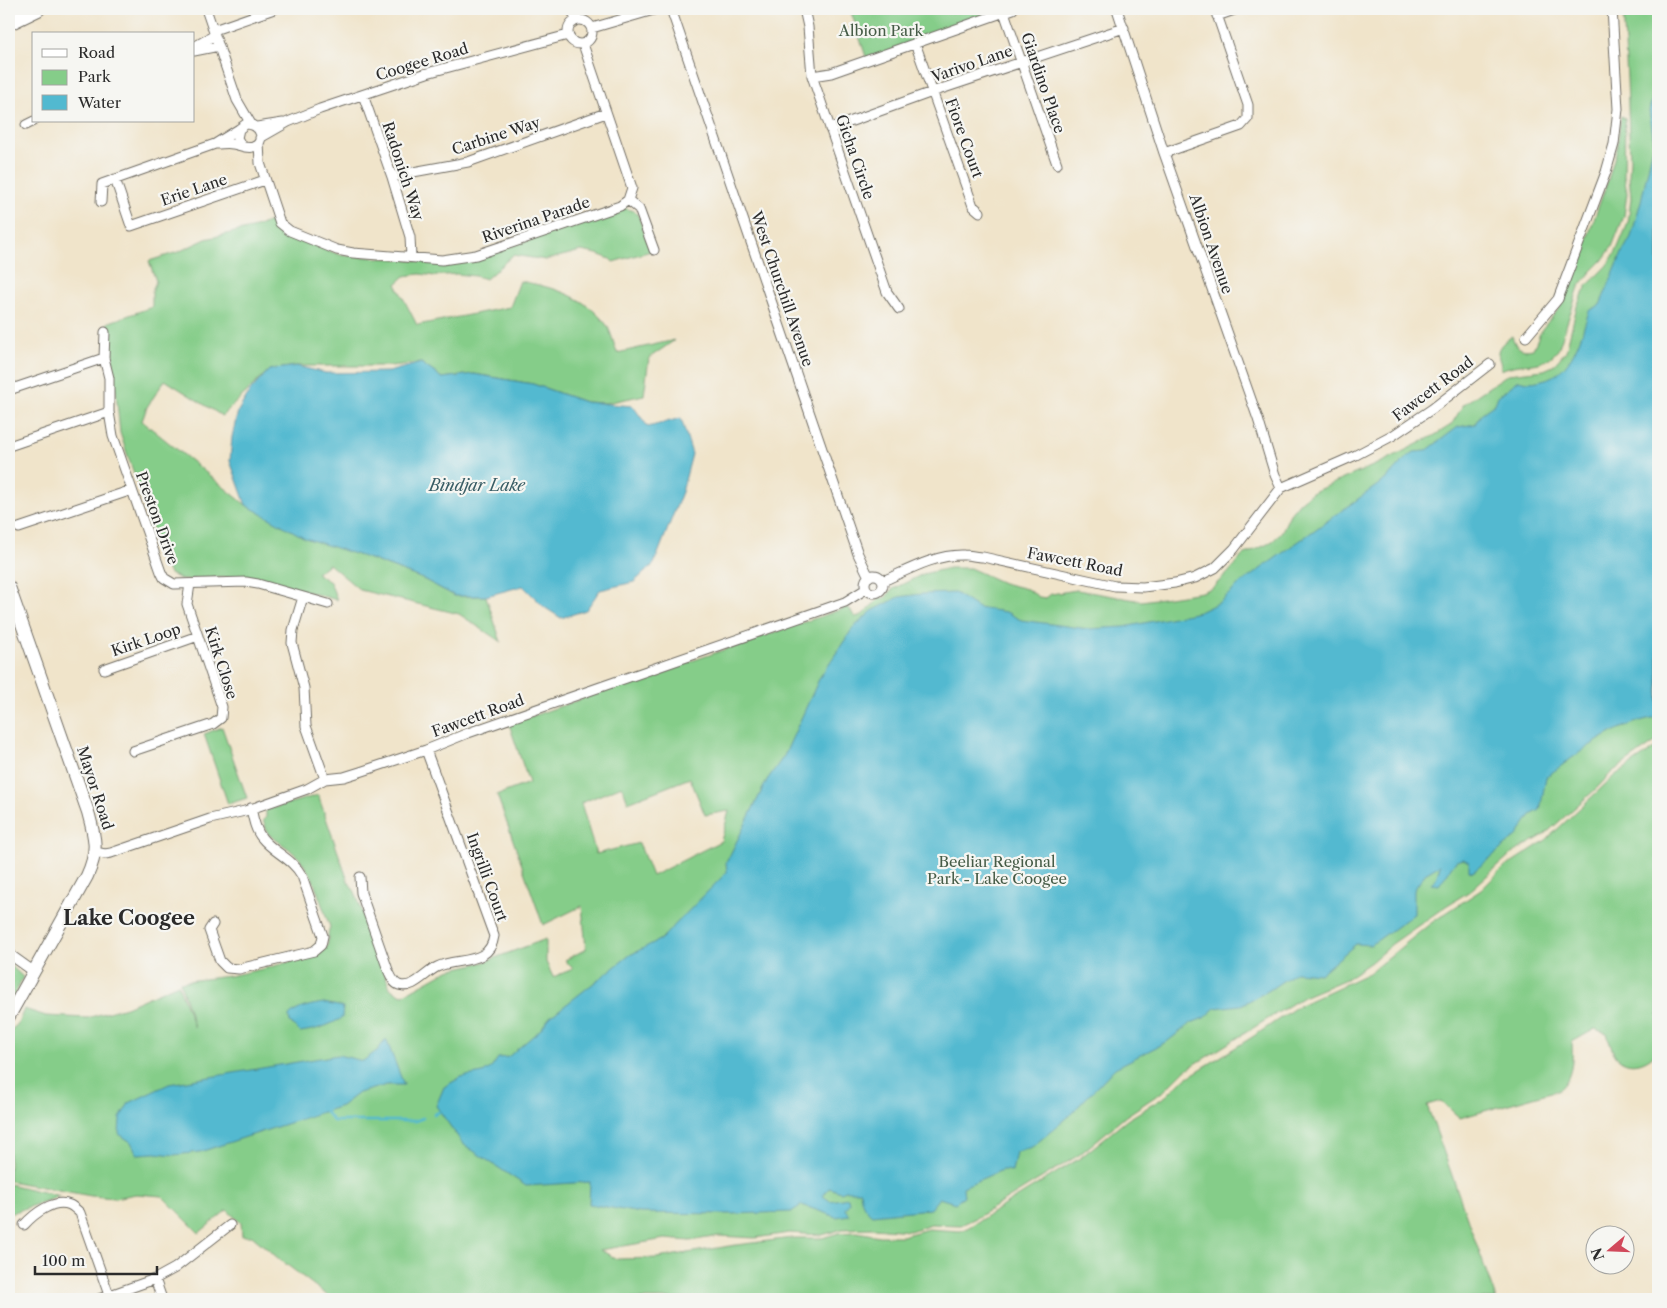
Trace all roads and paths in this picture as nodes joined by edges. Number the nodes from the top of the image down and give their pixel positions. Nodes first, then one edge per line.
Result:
1 (38, 9) edge
2 (206, 9) edge
3 (274, 9) edge
4 (571, 9) edge
5 (657, 9) edge
6 (671, 9) edge
7 (804, 9) edge
8 (1117, 9) edge
9 (1237, 9) edge
10 (1612, 9) edge
11 (1008, 10) edge
12 (1216, 12) edge
13 (576, 19) junction
14 (9, 24) edge
15 (592, 28) junction
16 (1124, 28) junction
17 (214, 33) junction
18 (568, 35) junction
19 (915, 43) junction
20 (583, 44) junction
21 (195, 46) edge
22 (219, 46) junction
23 (195, 51) edge
24 (1021, 62) junction
25 (812, 76) junction
26 (932, 92) junction
27 (363, 95) junction
28 (606, 114) junction
29 (288, 122) junction
30 (247, 127) junction
31 (830, 129) junction
32 (260, 140) junction
33 (215, 144) junction
34 (243, 146) junction
35 (1164, 153) junction
36 (260, 163) junction
37 (1057, 164) dead end
38 (392, 177) junction
39 (115, 178) junction
40 (265, 180) junction
41 (628, 200) junction
42 (100, 202) dead end
43 (980, 212) dead end
44 (654, 250) dead end
45 (411, 257) junction
46 (899, 309) dead end
47 (105, 332) dead end
48 (1526, 337) dead end
49 (104, 358) junction
50 (1490, 364) dead end
51 (9, 390) edge
52 (109, 412) junction
53 (9, 446) edge
54 (1281, 488) junction
55 (132, 490) junction
56 (19, 528) dead end
57 (868, 576) junction
58 (883, 581) junction
59 (190, 584) junction
60 (9, 587) edge
61 (866, 589) junction
62 (303, 597) junction
63 (328, 604) dead end
64 (198, 636) junction
65 (104, 669) dead end
66 (426, 750) junction
67 (133, 751) dead end
68 (325, 779) junction
69 (252, 808) junction
70 (95, 852) junction
71 (360, 877) dead end
72 (213, 924) dead end
73 (9, 951) edge
74 (34, 971) junction
75 (9, 1016) edge
76 (24, 1225) dead end
77 (230, 1225) dead end
78 (155, 1279) junction
79 (109, 1296) junction
80 (99, 1299) edge
81 (162, 1299) edge

1 - 14 main road
2 - 17 street
3 - 17 street
4 - 13 street
5 - 15 street
6 - 57 street, West Churchill Avenue
7 - 25 street, Gicha Circle
8 - 16 street, Albion Avenue
9 - 12 street
10 - 48 street
11 - 19 street
11 - 24 street, Giardino Place
12 - 35 street
13 - 15 street
13 - 18 street
15 - 20 street
16 - 24 street, Varivo Lane
16 - 35 street, Albion Avenue
17 - 21 street
17 - 22 street
18 - 20 street
18 - 27 street, Coogee Road
19 - 25 street
19 - 26 street, Fiore Court
20 - 28 street
22 - 23 street
22 - 30 street
24 - 26 street, Varivo Lane
24 - 37 street, Giardino Place
25 - 31 street, Gicha Circle
26 - 31 street, Varivo Lane
26 - 43 street, Fiore Court
27 - 29 street, Coogee Road
27 - 38 street, Radonich Way
28 - 38 street, Carbine Way
28 - 41 street
29 - 30 street, Coogee Road
29 - 32 street, Coogee Road
30 - 32 street
30 - 33 street
30 - 34 street
31 - 46 street, Gicha Circle
32 - 34 street
32 - 36 street
33 - 34 street
33 - 39 street
34 - 36 street
35 - 54 street, Albion Avenue
36 - 40 street
38 - 45 street, Radonich Way
39 - 40 street, Erie Lane
39 - 42 street
40 - 45 street, Riverina Parade
41 - 44 street
41 - 45 street, Riverina Parade
47 - 49 street, Preston Drive
49 - 51 street
49 - 52 street, Preston Drive
50 - 54 street, Fawcett Road
52 - 53 street
52 - 55 street, Preston Drive
54 - 58 street, Fawcett Road
55 - 56 street
55 - 59 street, Preston Drive
57 - 58 street
57 - 61 street
58 - 61 street
59 - 62 street, Preston Drive
59 - 64 street, Kirk Close
60 - 70 main road, Mayor Road
61 - 66 street, Fawcett Road
62 - 63 street, Preston Drive
62 - 68 street
64 - 65 street, Kirk Loop
64 - 67 street, Kirk Close
66 - 68 street, Fawcett Road
66 - 71 street, Ingrilli Court
68 - 69 street, Fawcett Road
69 - 70 street, Fawcett Road
69 - 72 street
70 - 74 main road, Mayor Road
73 - 74 street
74 - 75 main road, Mayor Road
76 - 79 street
77 - 78 street
78 - 79 street
78 - 81 street
79 - 80 street

